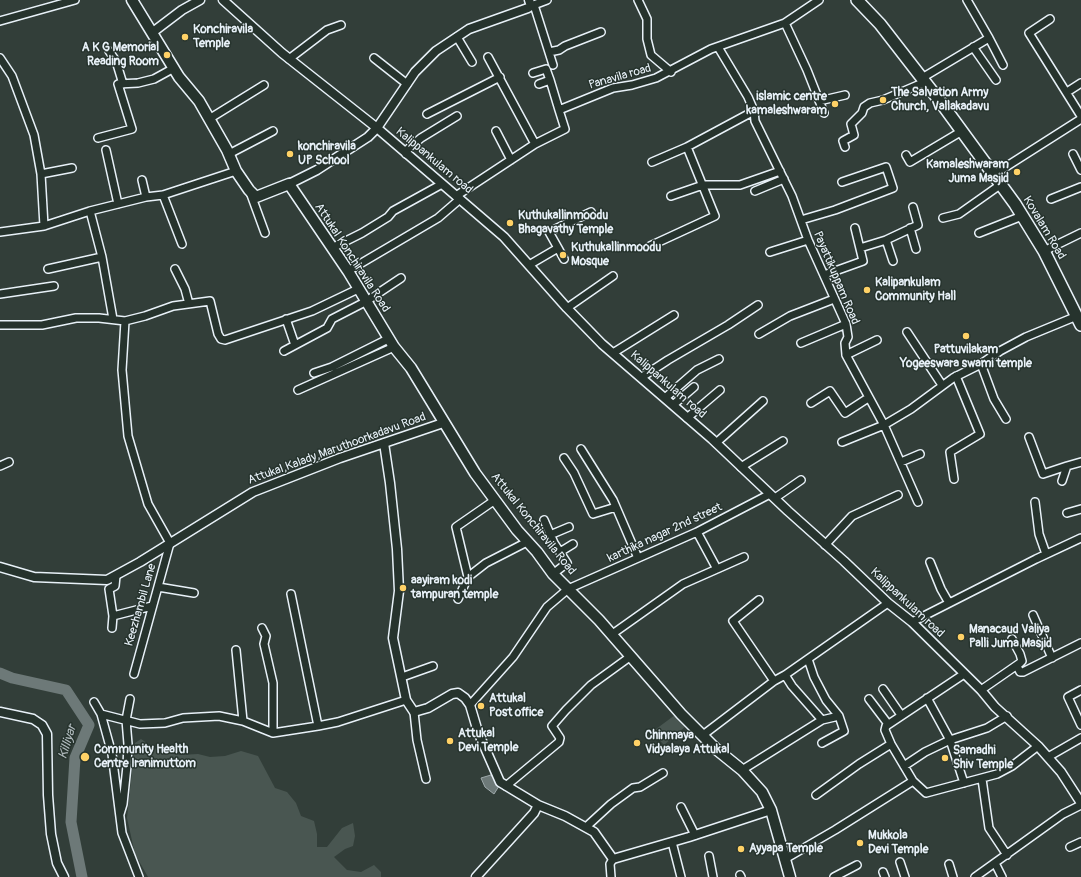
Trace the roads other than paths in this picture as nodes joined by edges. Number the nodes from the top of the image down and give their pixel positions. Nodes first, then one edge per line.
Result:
1 (74, 0) edge
2 (132, 0) edge
3 (200, 0) edge
4 (223, 0) edge
5 (547, 0) edge
6 (640, 0) edge
7 (819, 0) edge
8 (857, 0) edge
9 (967, 0) edge
10 (55, 3) edge
11 (532, 4) edge
12 (1050, 19) dead end
13 (0, 21) edge
14 (785, 23) junction
15 (341, 25) dead end
16 (153, 32) junction
17 (601, 32) dead end
18 (457, 37) junction
19 (989, 38) junction
20 (718, 47) junction
21 (973, 47) junction
22 (109, 51) dead end
23 (549, 52) junction
24 (488, 57) dead end
25 (0, 58) edge
26 (374, 58) dead end
27 (289, 59) junction
28 (472, 62) dead end
29 (1003, 65) dead end
30 (553, 66) dead end
31 (174, 68) junction
32 (671, 72) junction
33 (533, 73) dead end
34 (500, 77) junction
35 (550, 80) junction
36 (924, 80) junction
37 (996, 80) dead end
38 (1081, 83) edge
39 (123, 84) junction
40 (407, 84) junction
41 (539, 84) dead end
42 (264, 85) dead end
43 (1067, 92) junction
44 (845, 95) dead end
45 (819, 101) junction
46 (559, 110) junction
47 (754, 111) junction
48 (824, 113) dead end
49 (427, 114) dead end
50 (457, 116) dead end
51 (1081, 117) edge
52 (209, 119) junction
53 (377, 128) junction
54 (273, 131) dead end
55 (496, 131) dead end
56 (962, 132) junction
57 (98, 138) dead end
58 (535, 144) junction
59 (688, 147) junction
60 (845, 147) dead end
61 (106, 150) dead end
62 (229, 154) junction
63 (406, 154) junction
64 (1072, 154) dead end
65 (906, 155) dead end
66 (511, 160) junction
67 (652, 162) dead end
68 (72, 168) dead end
69 (1081, 170) edge
70 (236, 171) junction
71 (780, 171) junction
72 (41, 174) junction
73 (994, 175) junction
74 (784, 179) junction
75 (142, 180) dead end
76 (842, 182) dead end
77 (289, 184) junction
78 (442, 184) junction
79 (1000, 185) junction
80 (703, 186) junction
81 (1081, 187) edge
82 (249, 190) junction
83 (755, 191) dead end
84 (163, 195) junction
85 (671, 196) dead end
86 (146, 197) junction
87 (458, 197) junction
88 (1051, 198) dead end
89 (118, 204) junction
90 (913, 207) dead end
91 (90, 211) junction
92 (591, 212) dead end
93 (1022, 216) junction
94 (943, 218) dead end
95 (801, 220) junction
96 (44, 226) junction
97 (855, 228) dead end
98 (910, 228) junction
99 (0, 232) edge
100 (265, 233) dead end
101 (979, 233) dead end
102 (1081, 233) edge
103 (808, 240) junction
104 (886, 240) junction
105 (182, 244) dead end
106 (650, 246) dead end
107 (332, 248) junction
108 (558, 248) junction
109 (860, 248) junction
110 (916, 249) dead end
111 (1044, 251) junction
112 (770, 252) dead end
113 (102, 257) junction
114 (564, 259) dead end
115 (893, 261) dead end
116 (529, 265) junction
117 (48, 269) dead end
118 (175, 269) dead end
119 (348, 271) junction
120 (824, 275) junction
121 (613, 276) dead end
122 (401, 278) dead end
123 (54, 286) dead end
124 (358, 289) junction
125 (0, 294) edge
126 (834, 299) junction
127 (365, 302) junction
128 (189, 304) junction
129 (758, 305) dead end
130 (567, 308) junction
131 (674, 315) dead end
132 (113, 319) junction
133 (286, 319) junction
134 (1079, 320) edge
135 (125, 322) junction
136 (846, 324) junction
137 (0, 325) edge
138 (907, 332) dead end
139 (759, 334) dead end
140 (877, 340) dead end
141 (391, 343) junction
142 (801, 343) dead end
143 (295, 345) junction
144 (284, 351) dead end
145 (614, 353) junction
146 (846, 355) junction
147 (719, 359) dead end
148 (981, 364) junction
149 (314, 373) dead end
150 (956, 376) junction
151 (642, 377) junction
152 (942, 385) junction
153 (694, 388) dead end
154 (298, 390) dead end
155 (720, 390) dead end
156 (665, 398) junction
157 (868, 398) junction
158 (762, 401) dead end
159 (811, 403) dead end
160 (673, 405) junction
161 (687, 418) junction
162 (1006, 420) dead end
163 (443, 423) junction
164 (884, 425) junction
165 (1029, 437) dead end
166 (783, 441) dead end
167 (384, 442) junction
168 (842, 442) dead end
169 (716, 443) junction
170 (581, 448) dead end
171 (920, 454) dead end
172 (564, 458) dead end
173 (9, 462) dead end
174 (901, 462) junction
175 (1081, 462) edge
176 (0, 466) edge
177 (1067, 466) junction
178 (741, 467) junction
179 (954, 479) dead end
180 (801, 480) dead end
181 (1062, 481) dead end
182 (898, 495) dead end
183 (773, 496) junction
184 (495, 500) junction
185 (918, 502) dead end
186 (1035, 502) dead end
187 (616, 507) junction
188 (1081, 509) edge
189 (1067, 513) dead end
190 (544, 520) dead end
191 (569, 527) dead end
192 (697, 532) junction
193 (550, 535) junction
194 (1081, 538) edge
195 (527, 542) junction
196 (170, 543) junction
197 (573, 544) dead end
198 (825, 545) junction
199 (560, 552) junction
200 (1046, 554) junction
201 (744, 557) dead end
202 (638, 558) junction
203 (930, 562) dead end
204 (0, 568) edge
205 (717, 569) junction
206 (553, 574) junction
207 (116, 576) junction
208 (468, 577) junction
209 (158, 587) junction
210 (568, 589) junction
211 (194, 593) dead end
212 (291, 594) dead end
213 (458, 599) dead end
214 (759, 600) dead end
215 (888, 603) junction
216 (949, 603) junction
217 (152, 606) junction
218 (1033, 615) dead end
219 (113, 616) junction
220 (912, 622) junction
221 (112, 628) dead end
222 (262, 628) dead end
223 (611, 635) junction
224 (1012, 639) dead end
225 (1081, 643) edge
226 (236, 650) dead end
227 (630, 656) junction
228 (1052, 658) junction
229 (808, 659) junction
230 (433, 666) dead end
231 (1017, 666) junction
232 (134, 674) dead end
233 (964, 674) junction
234 (785, 675) junction
235 (402, 677) junction
236 (774, 681) junction
237 (882, 689) dead end
238 (981, 690) junction
239 (1081, 690) edge
240 (927, 698) junction
241 (130, 699) dead end
242 (869, 699) dead end
243 (406, 700) junction
244 (94, 702) dead end
245 (470, 705) junction
246 (0, 712) edge
247 (414, 712) junction
248 (101, 714) junction
249 (901, 715) junction
250 (839, 716) junction
251 (1007, 716) junction
252 (126, 720) junction
253 (822, 720) junction
254 (243, 721) junction
255 (888, 724) junction
256 (1081, 725) edge
257 (318, 726) junction
258 (273, 732) junction
259 (702, 736) junction
260 (1081, 738) edge
261 (950, 740) junction
262 (822, 743) dead end
263 (891, 744) junction
264 (1038, 746) junction
265 (1048, 757) junction
266 (904, 766) junction
267 (742, 770) junction
268 (663, 773) dead end
269 (426, 779) dead end
270 (982, 779) junction
271 (913, 781) junction
272 (964, 782) junction
273 (506, 786) junction
274 (816, 796) dead end
275 (1081, 804) edge
276 (538, 805) junction
277 (681, 807) dead end
278 (771, 810) junction
279 (119, 816) junction
280 (586, 827) junction
281 (695, 835) junction
282 (672, 842) junction
283 (1081, 842) edge
284 (1070, 847) dead end
285 (1007, 854) junction
286 (709, 856) dead end
287 (613, 859) junction
288 (785, 859) junction
289 (900, 862) dead end
290 (995, 863) junction
291 (949, 864) dead end
292 (857, 865) dead end
293 (679, 876) edge
294 (64, 877) edge
295 (138, 877) edge
296 (476, 877) edge
297 (611, 877) edge
298 (714, 877) edge
299 (790, 877) edge
300 (834, 877) edge
301 (905, 877) edge
302 (953, 877) edge
303 (975, 877) edge
304 (1002, 877) edge

1 - 10 street
2 - 16 main road
3 - 16 street
4 - 27 street, Kalippankulam road
5 - 11 street
6 - 32 street
7 - 14 street, Panavila road
8 - 36 main road, Kovalam Road
9 - 19 street
10 - 13 street
11 - 18 street
11 - 23 street
12 - 43 street
14 - 20 street, Panavila road
14 - 45 street
15 - 27 street
16 - 31 main road
17 - 23 street
18 - 28 street
18 - 40 street
19 - 21 street
19 - 29 street
20 - 32 street, Panavila road
20 - 47 street, Payattikuppam Road
21 - 36 street
21 - 37 street
22 - 39 street
23 - 30 street
24 - 34 street
25 - 72 street
26 - 40 street
27 - 53 street, Kalippankulam road
31 - 39 street
31 - 52 main road
32 - 46 street, Panavila road
33 - 35 street
34 - 49 street
34 - 58 street
35 - 41 street
35 - 46 street
36 - 56 main road, Kovalam Road
36 - 60 street
38 - 43 street
39 - 57 street
40 - 53 street
42 - 52 street
43 - 51 street
44 - 45 street
45 - 48 street
46 - 58 street
47 - 59 street
47 - 71 street, Payattikuppam Road
50 - 63 street
51 - 73 street
52 - 62 main road
53 - 63 street, Kalippankulam road
53 - 77 street
54 - 62 street
55 - 66 street
56 - 65 street
56 - 73 main road, Kovalam Road
58 - 66 street
59 - 67 street
59 - 80 street
61 - 89 street
62 - 70 main road
63 - 78 street, Kalippankulam road
64 - 69 street
66 - 87 street
68 - 72 street
70 - 82 main road
70 - 84 street
71 - 74 street, Payattikuppam Road
71 - 80 street
72 - 96 street
73 - 79 main road, Kovalam Road
74 - 83 street
74 - 95 street, Payattikuppam Road
75 - 86 street
76 - 95 street
77 - 82 main road
77 - 107 main road, Attukal Konchiravila Road
78 - 87 street, Kalippankulam road
78 - 107 street
79 - 93 main road, Kovalam Road
79 - 94 street
80 - 85 street
80 - 106 street
81 - 88 street
82 - 100 street
84 - 86 street
84 - 105 street
86 - 89 street
87 - 116 street, Kalippankulam road
87 - 119 street
89 - 91 street
90 - 98 street
91 - 96 street
91 - 113 street
92 - 108 street
93 - 101 street
93 - 111 main road, Kovalam Road
95 - 103 street, Payattikuppam Road
96 - 99 street
97 - 109 street
98 - 104 street
98 - 110 street
102 - 111 street
103 - 112 street
103 - 120 street, Payattikuppam Road
104 - 109 street
104 - 115 street
107 - 119 main road, Attukal Konchiravila Road
108 - 114 street
108 - 116 street
109 - 120 street
111 - 134 main road, Kovalam Road
113 - 117 street
113 - 132 street
116 - 130 street, Kalippankulam road
118 - 128 street
119 - 124 main road, Attukal Konchiravila Road
120 - 126 street, Payattikuppam Road
121 - 130 street
122 - 127 street
123 - 125 street
124 - 127 main road, Attukal Konchiravila Road
124 - 133 street
126 - 136 street, Payattikuppam Road
126 - 139 street
127 - 141 main road, Attukal Konchiravila Road
127 - 143 street
128 - 133 street
128 - 135 street
129 - 151 street
130 - 145 street, Kalippankulam road
131 - 145 street
132 - 135 street
132 - 137 street
133 - 143 street
134 - 148 street
135 - 196 street
136 - 142 street
136 - 146 street, Payattikuppam Road
138 - 152 street
140 - 146 street
141 - 149 street
141 - 154 street
141 - 163 main road, Attukal Konchiravila Road
143 - 144 street
145 - 151 street, Kalippankulam road
146 - 157 street, Payattikuppam Road
147 - 156 street
148 - 150 street
148 - 162 street
150 - 152 street
150 - 179 street
151 - 156 street, Kalippankulam road
152 - 164 street
153 - 160 street
155 - 161 street
156 - 160 street, Kalippankulam road
157 - 159 street
157 - 164 street, Payattikuppam Road
158 - 169 street
160 - 161 street, Kalippankulam road
161 - 169 street, Kalippankulam road
163 - 167 street, Attukal,Kalady,Maruthoorkadavu Road
163 - 184 main road, Attukal Konchiravila Road
164 - 168 street
164 - 174 street, Payattikuppam Road
165 - 177 street
166 - 178 street
167 - 196 street, Attukal,Kalady,Maruthoorkadavu Road
167 - 235 street
169 - 178 street, Kalippankulam road
170 - 187 street
171 - 174 street
172 - 187 street
173 - 176 street
174 - 185 street, Payattikuppam Road
175 - 177 street
177 - 181 street
178 - 183 street, Kalippankulam road
180 - 183 street, karthika nagar 2nd street
182 - 198 street
183 - 192 street, karthika nagar 2nd street
183 - 198 street, Kalippankulam road
184 - 195 main road, Attukal Konchiravila Road
184 - 208 street
186 - 200 street
187 - 202 street
188 - 189 street
190 - 193 street
191 - 193 street
192 - 202 street, karthika nagar 2nd street
192 - 205 street
193 - 199 street
194 - 200 street
195 - 206 main road, Attukal Konchiravila Road
195 - 208 street
196 - 207 street, Attukal,Kalady,Maruthoorkadavu Road
196 - 209 street, Keezhambil Lane
197 - 199 street
198 - 215 street, Kalippankulam road
199 - 206 street
200 - 216 street
201 - 205 street
202 - 210 street, karthika nagar 2nd street
203 - 216 street
204 - 207 street, Attukal,Kalady,Maruthoorkadavu Road
205 - 223 street
206 - 210 main road, Attukal Konchiravila Road
207 - 219 street
208 - 213 street
209 - 211 street
209 - 217 street, Keezhambil Lane
210 - 223 main road, Attukal Konchiravila Road
210 - 245 street, karthika nagar 2nd street
212 - 257 street
214 - 236 street
215 - 220 street, Kalippankulam road
215 - 229 street
216 - 220 street
217 - 219 street
217 - 232 street, Keezhambil Lane
218 - 228 street
219 - 221 street
220 - 233 street, Kalippankulam road
222 - 258 street
223 - 227 main road, Attukal Konchiravila Road
224 - 231 street
225 - 228 street
226 - 254 street
227 - 259 main road, Attukal Konchiravila Road
227 - 273 street
228 - 231 street
229 - 234 street
229 - 250 street
230 - 235 street
231 - 238 street
233 - 238 street, Kalippankulam road
233 - 240 street
234 - 236 street
234 - 253 street
235 - 243 street
236 - 259 street
237 - 249 street
238 - 251 street, Kalippankulam road
239 - 256 street
240 - 249 street
240 - 261 street
241 - 252 street
242 - 255 street
243 - 247 street
243 - 257 street
244 - 248 street
245 - 247 street
245 - 273 street
246 - 294 street
247 - 269 street
248 - 252 street
248 - 279 street
249 - 255 street
250 - 253 street
250 - 262 street
251 - 261 street
251 - 264 street, Kalippankulam road
252 - 254 street
252 - 279 street
253 - 267 street
254 - 258 street
255 - 263 street
257 - 258 street
259 - 267 main road, Attukal Konchiravila Road
260 - 265 street
261 - 266 street
261 - 272 street
263 - 266 street
263 - 274 street
264 - 265 street, Kalippankulam road
264 - 270 street
265 - 275 street, Kalippankulam road
266 - 271 street
267 - 278 main road, Attukal Konchiravila Road
268 - 280 street
270 - 272 street
270 - 285 street
271 - 272 street
271 - 288 street
273 - 276 street
275 - 285 street
276 - 280 street
276 - 296 street
277 - 281 street
278 - 281 street
278 - 288 main road, Attukal Konchiravila Road
279 - 295 street
280 - 287 street
281 - 282 street
282 - 287 street
282 - 293 street
283 - 284 street
285 - 290 street
286 - 298 street
287 - 297 street
288 - 299 main road, Attukal Konchiravila Road
289 - 301 street
290 - 303 street
290 - 304 street
291 - 302 street
292 - 300 street

